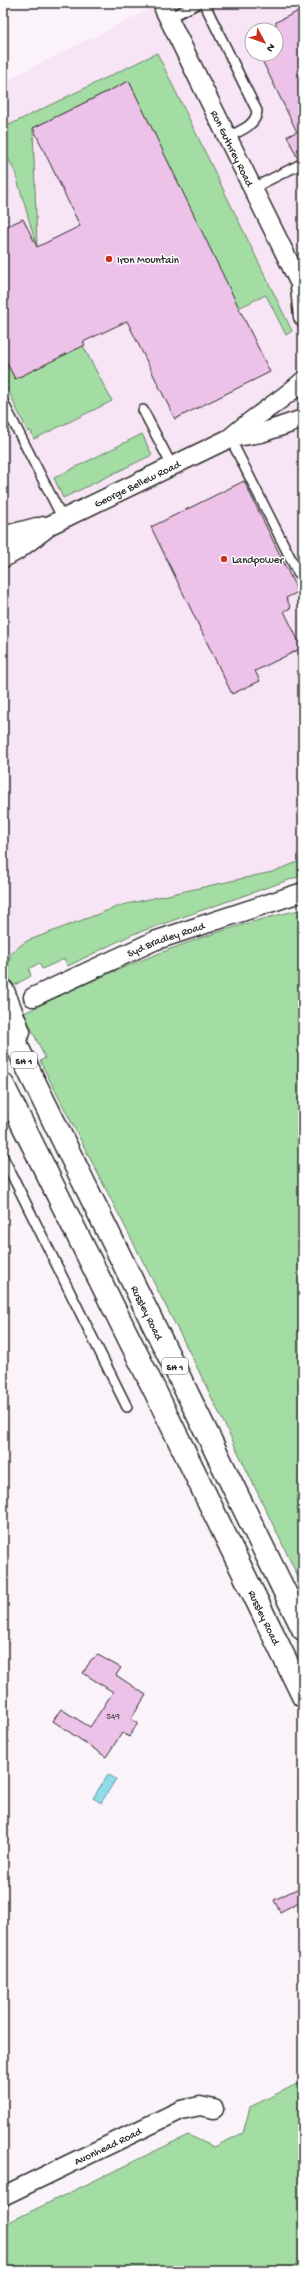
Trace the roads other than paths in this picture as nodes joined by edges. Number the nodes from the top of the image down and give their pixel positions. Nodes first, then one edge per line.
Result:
1 (199, 3) edge
2 (204, 3) edge
3 (166, 13) joint
4 (228, 137) junction
5 (303, 163) edge
6 (253, 188) junction
7 (301, 288) edge
8 (303, 318) edge
9 (303, 381) edge
10 (3, 402) edge
11 (143, 410) dead end
12 (303, 419) edge
13 (230, 438) junction
14 (172, 466) junction
15 (53, 523) junction
16 (3, 538) edge
17 (3, 556) edge
18 (303, 574) edge
19 (303, 892) edge
20 (3, 991) edge
21 (33, 997) tunnel mouth
22 (3, 1018) edge
23 (3, 1086) edge
24 (46, 1102) junction
25 (3, 1157) edge
26 (128, 1406) dead end
27 (303, 1629) edge
28 (303, 1696) edge
29 (214, 2109) dead end
30 (3, 2196) edge

1 - 3 lane
2 - 4 lane
3 - 4 street, Ron Guthrey Road
4 - 6 street, Ron Guthrey Road
5 - 6 lane
6 - 7 street, Ron Guthrey Road
7 - 8 street, Ron Guthrey Road
9 - 13 street, George Bellew Road
10 - 15 lane
11 - 14 lane
12 - 13 street, George Bellew Road
13 - 14 street, George Bellew Road
13 - 18 lane
14 - 15 street, George Bellew Road
15 - 16 highway
15 - 17 highway
19 - 21 street, Syd Bradley Road
20 - 24 highway
22 - 24 highway, Russley Road / SH 1
23 - 28 highway, Russley Road / SH 1
24 - 27 highway, Russley Road / SH 1
25 - 26 lane
29 - 30 street, Avonhead Road

